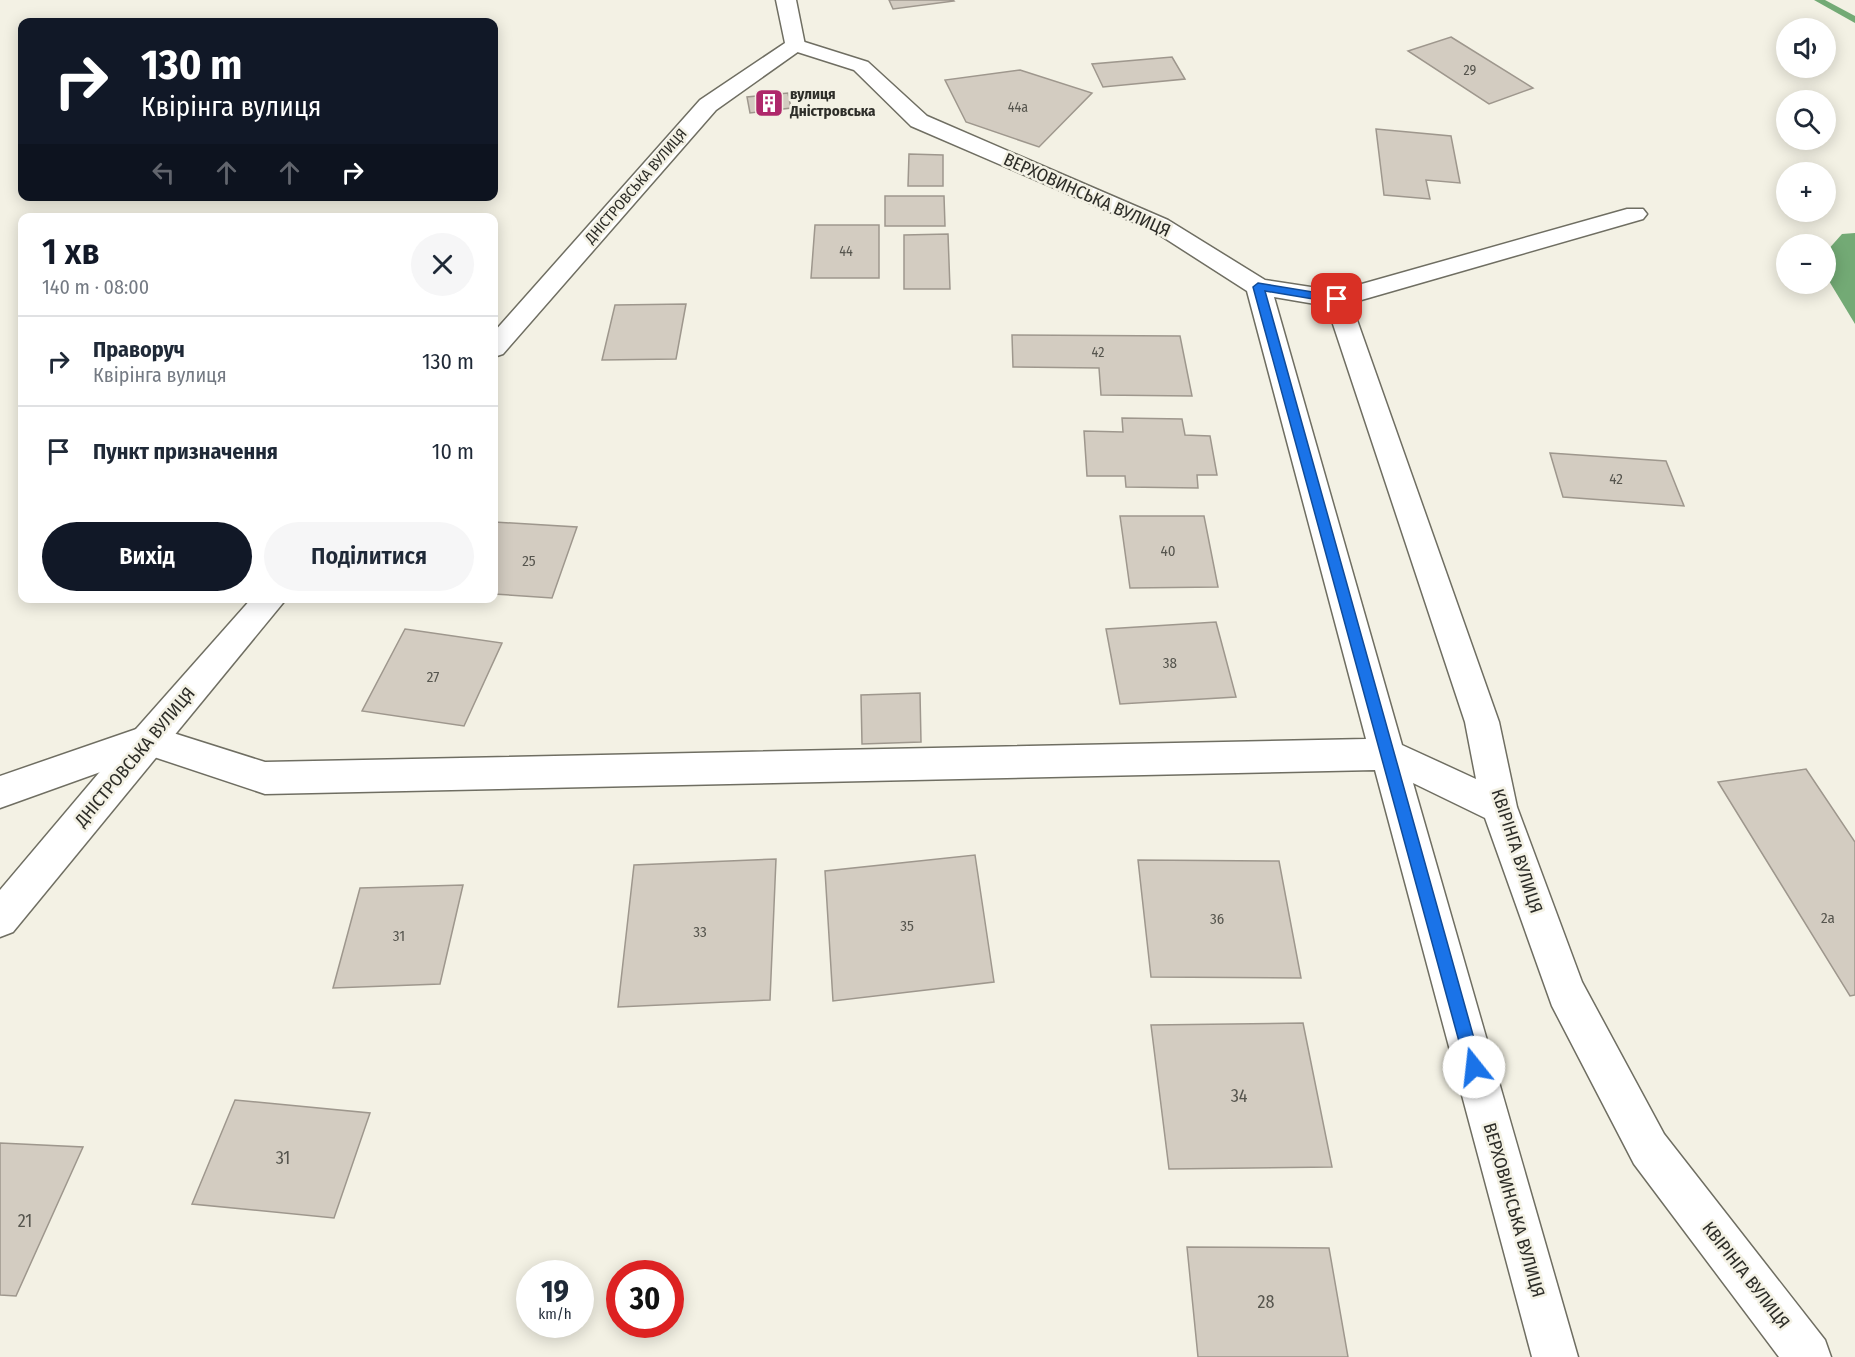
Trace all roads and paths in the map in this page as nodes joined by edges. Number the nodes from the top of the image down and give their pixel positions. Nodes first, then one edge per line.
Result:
1 (786, 0) edge
2 (795, 45) junction
3 (1635, 214) dead end
4 (1258, 287) junction
5 (1337, 299) junction
6 (498, 343) edge
7 (268, 603) edge
8 (148, 740) junction
9 (1387, 754) junction
10 (0, 792) edge
11 (1499, 807) junction
12 (0, 919) edge
13 (1555, 1357) edge
14 (1808, 1357) edge

1 - 2 street
2 - 4 street, ВЕРХОВИНСЬКА ВУЛИЦЯ
2 - 6 street, ДНІСТРОВСЬКА ВУЛИЦЯ
3 - 5 street
4 - 5 street
4 - 9 street, ВЕРХОВИНСЬКА ВУЛИЦЯ
5 - 11 street, КВІРІНГА ВУЛИЦЯ
7 - 8 street, ДНІСТРОВСЬКА ВУЛИЦЯ
8 - 9 street
8 - 10 street
8 - 12 street, ДНІСТРОВСЬКА ВУЛИЦЯ
9 - 11 street
9 - 13 street, ВЕРХОВИНСЬКА ВУЛИЦЯ
11 - 14 street, КВІРІНГА ВУЛИЦЯ

